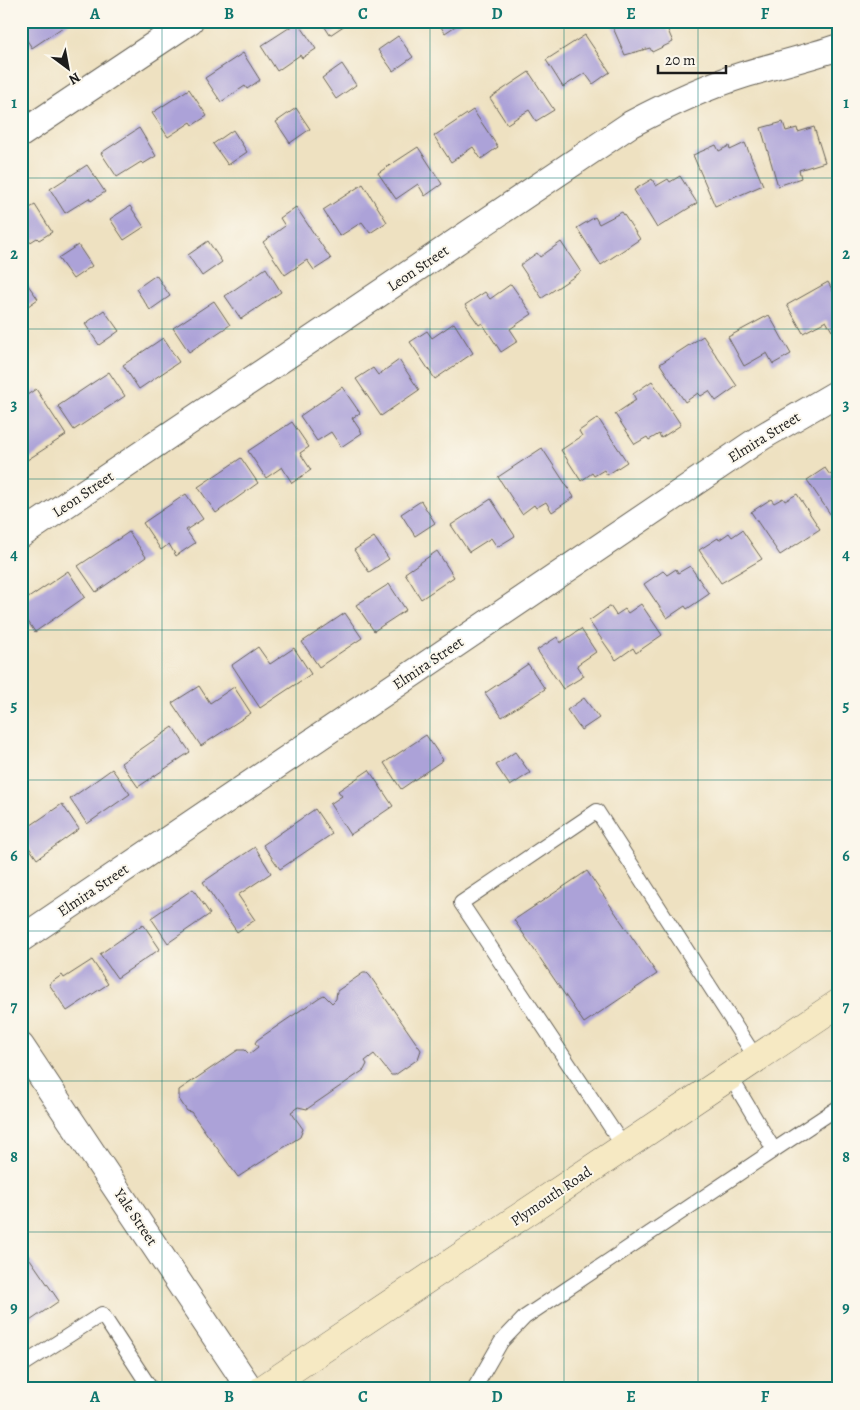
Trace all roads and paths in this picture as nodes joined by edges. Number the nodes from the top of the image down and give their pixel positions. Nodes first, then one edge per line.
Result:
1 (190, 21) edge
2 (839, 47) edge
3 (21, 134) edge
4 (839, 392) edge
5 (21, 535) edge
6 (21, 939) edge
7 (839, 1003) edge
8 (21, 1046) edge
9 (756, 1058) junction
10 (730, 1076) junction
11 (839, 1107) edge
12 (624, 1147) junction
13 (774, 1150) junction
14 (21, 1366) edge
15 (278, 1385) edge
16 (152, 1389) edge
17 (250, 1389) edge
18 (474, 1389) edge

1 - 3 street
2 - 5 street, Leon Street
4 - 6 street, Elmira Street
7 - 9 main road, Plymouth Road
8 - 17 street, Yale Street
9 - 10 main road, Plymouth Road
9 - 12 lane
10 - 12 main road, Plymouth Road
10 - 13 lane
11 - 13 lane
12 - 15 main road, Plymouth Road
13 - 18 lane
14 - 16 lane

